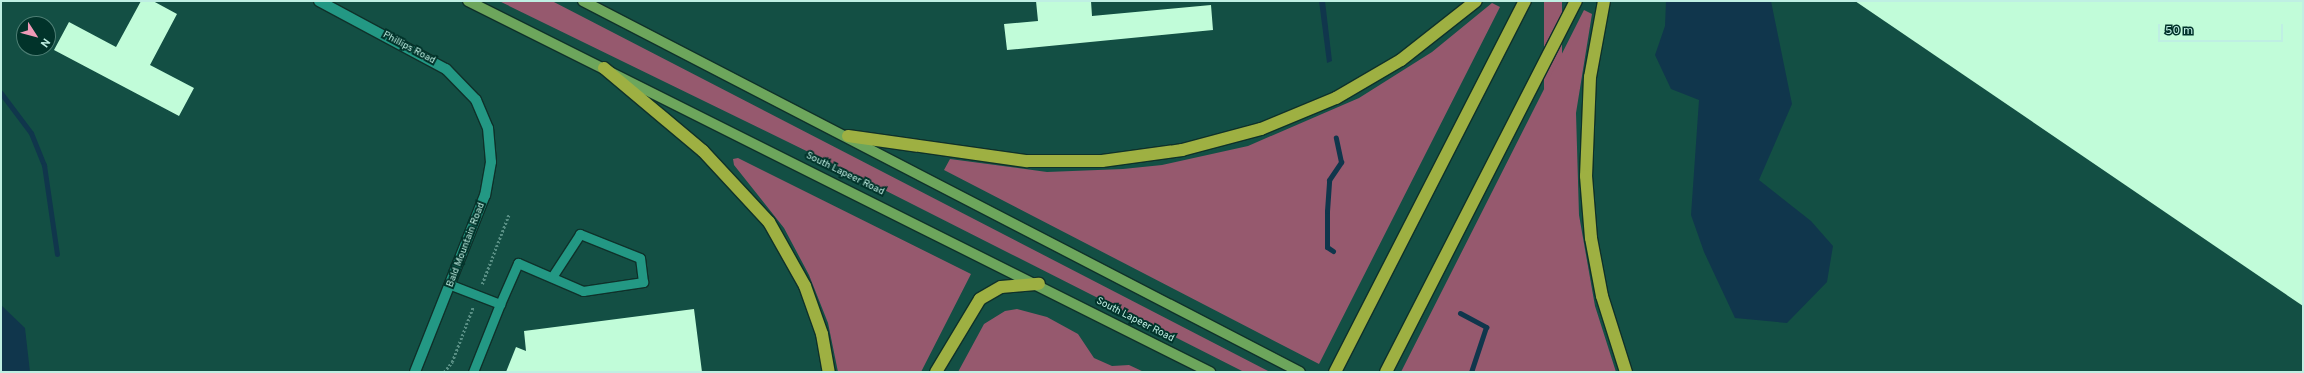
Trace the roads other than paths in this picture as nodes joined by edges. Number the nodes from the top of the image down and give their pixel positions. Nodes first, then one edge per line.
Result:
1 (319, 1) edge
2 (468, 1) edge
3 (583, 1) edge
4 (1476, 1) edge
5 (1525, 1) edge
6 (1576, 1) edge
7 (1604, 1) edge
8 (604, 68) junction
9 (483, 114) joint
10 (848, 136) junction
11 (552, 277) junction
12 (1039, 284) junction
13 (451, 285) junction
14 (500, 304) junction
15 (1386, 370) edge
16 (415, 372) edge
17 (473, 372) edge
18 (829, 372) edge
19 (936, 372) edge
20 (1210, 372) edge
21 (1300, 372) edge
22 (1335, 372) edge
23 (1626, 372) edge

1 - 9 street, Phillips Road
2 - 8 main road, South Lapeer Road
3 - 10 main road
4 - 10 highway
5 - 22 highway
6 - 15 highway
7 - 23 highway
8 - 12 main road, South Lapeer Road
8 - 18 highway
9 - 13 street, Bald Mountain Road
10 - 21 main road
11 - 11 lane
11 - 14 lane
12 - 19 highway
12 - 20 main road, South Lapeer Road
13 - 14 lane
13 - 16 street, Bald Mountain Road
14 - 17 lane

